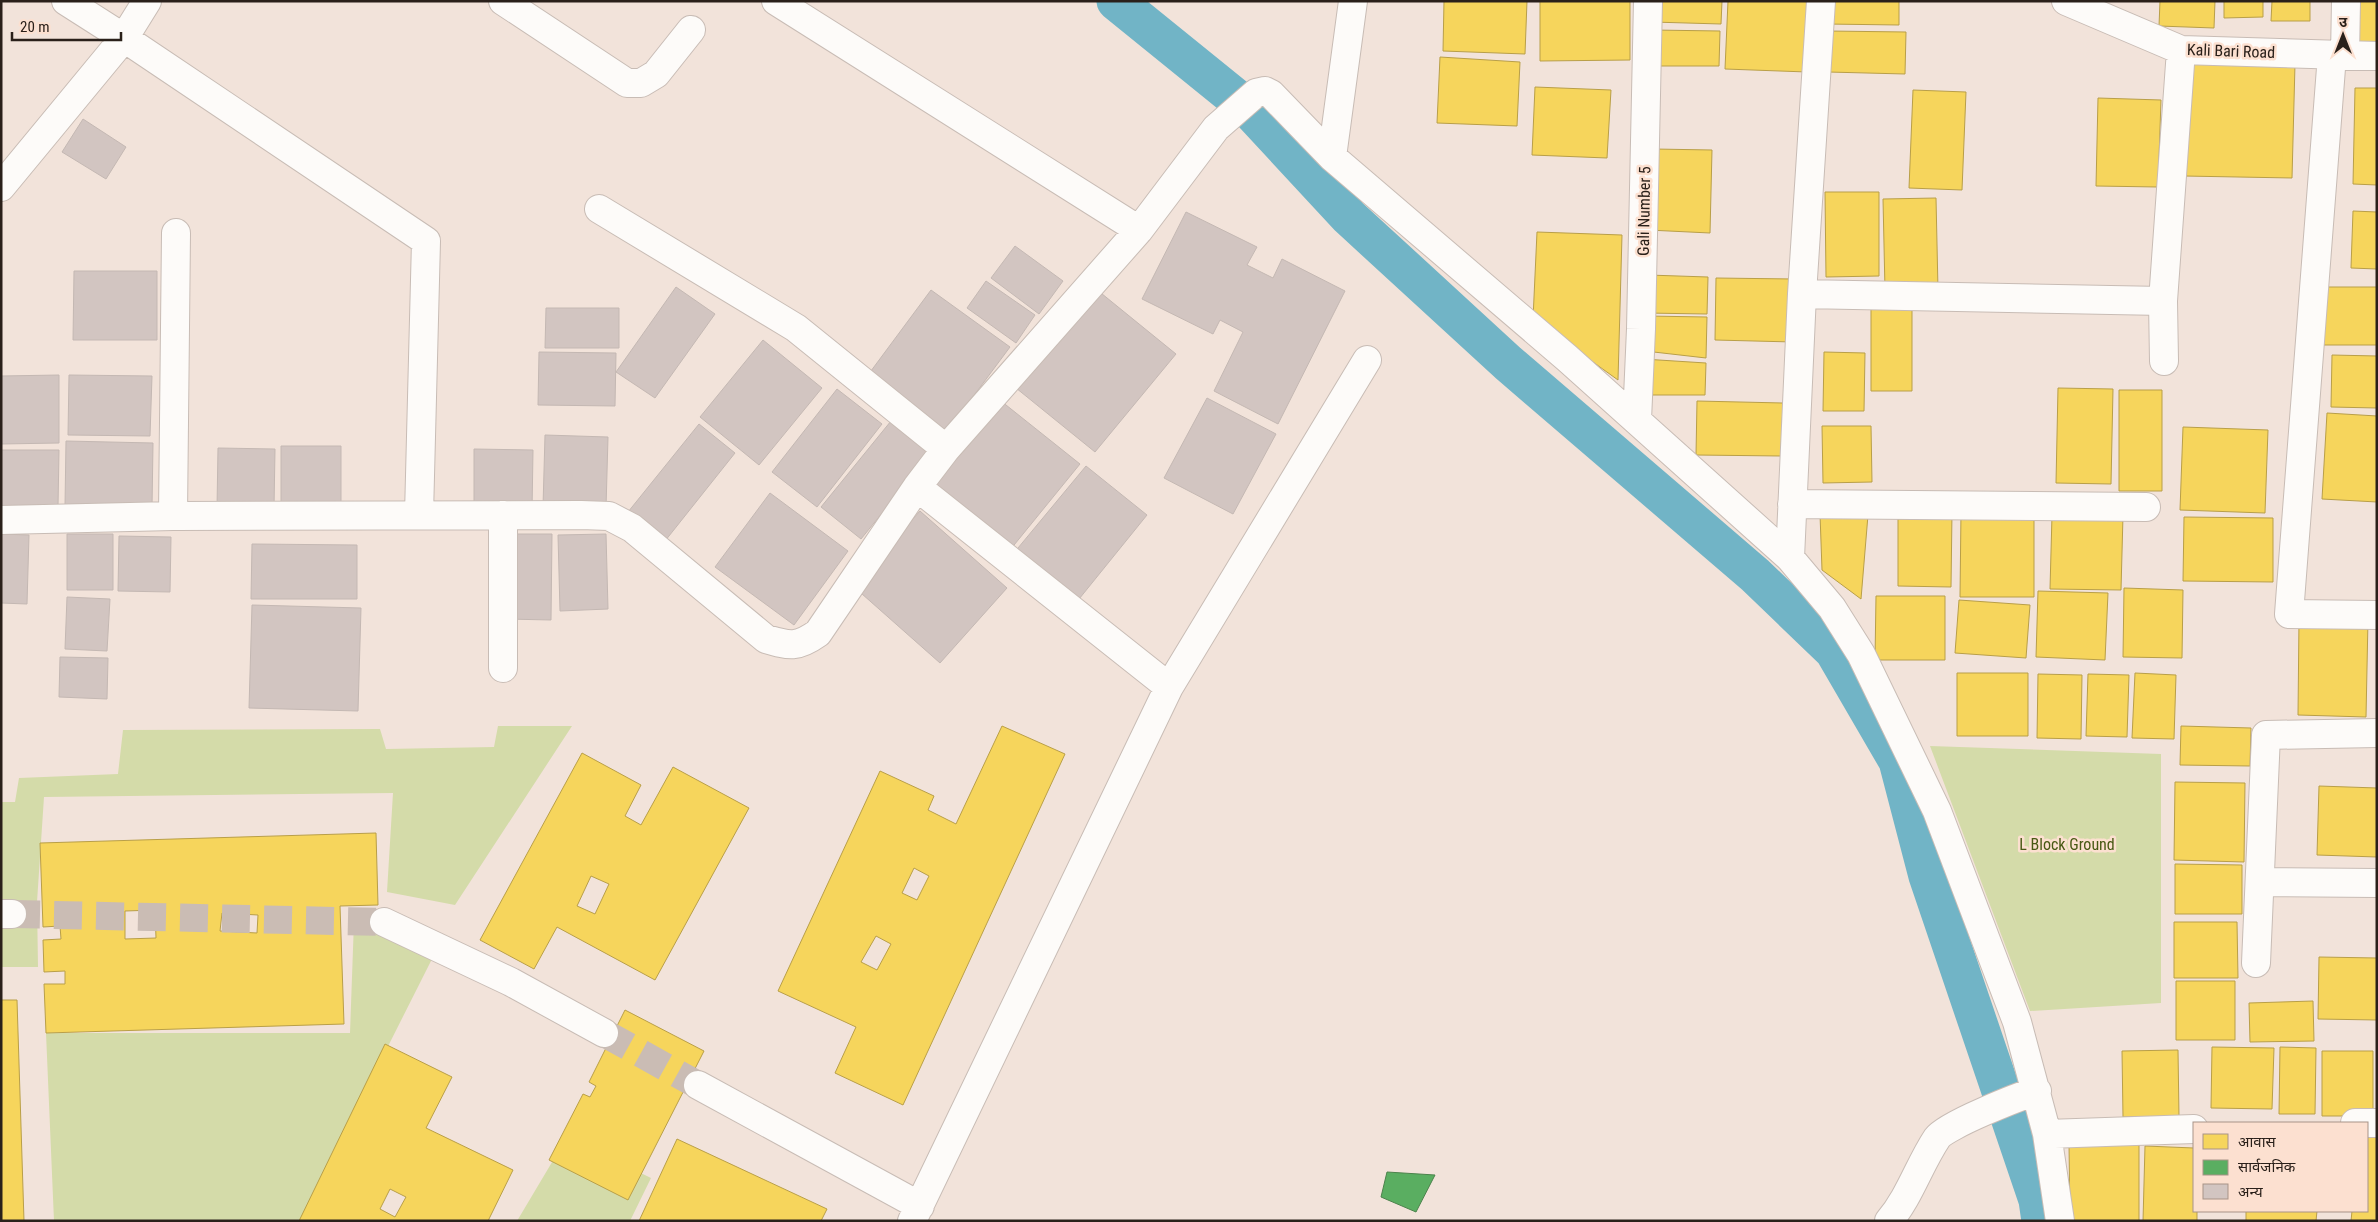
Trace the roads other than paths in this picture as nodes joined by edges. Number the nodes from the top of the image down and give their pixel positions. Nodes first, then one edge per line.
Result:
1 (66, 1) edge
2 (147, 1) edge
3 (503, 1) edge
4 (776, 1) edge
5 (1353, 1) edge
6 (1648, 1) edge
7 (1821, 1) edge
8 (2067, 1) edge
9 (2346, 1) edge
10 (691, 30) dead end
11 (124, 38) junction
12 (2181, 50) junction
13 (2338, 55) junction
14 (2377, 56) edge
15 (1332, 156) junction
16 (1, 187) edge
17 (599, 208) dead end
18 (1139, 230) junction
19 (176, 233) dead end
20 (1802, 294) junction
21 (2163, 301) junction
22 (1367, 360) dead end
23 (2164, 361) dead end
24 (1637, 420) junction
25 (946, 449) junction
26 (917, 487) junction
27 (1792, 504) junction
28 (2146, 507) dead end
29 (503, 514) junction
30 (420, 515) junction
31 (173, 516) junction
32 (1, 520) edge
33 (1790, 558) junction
34 (2377, 615) edge
35 (503, 668) dead end
36 (1169, 687) junction
37 (2377, 733) edge
38 (2260, 882) junction
39 (2377, 883) edge
40 (384, 922) tunnel mouth
41 (2256, 963) dead end
42 (604, 1033) tunnel mouth
43 (698, 1085) tunnel mouth
44 (2029, 1093) junction
45 (2193, 1129) edge
46 (2047, 1134) junction
47 (916, 1213) edge
48 (1889, 1221) edge
49 (2060, 1221) edge

1 - 11 street
2 - 11 street
3 - 10 street
4 - 18 street
5 - 15 street
6 - 24 street, Gali Number 5
7 - 20 street
8 - 12 street, Kali Bari Road
9 - 13 street
11 - 16 street
11 - 30 street
12 - 13 street, Kali Bari Road
12 - 21 street
13 - 14 street, Kali Bari Road
13 - 34 street
15 - 18 street
15 - 24 street
17 - 25 street
18 - 25 street
19 - 31 street
20 - 21 street
20 - 27 street
21 - 23 street
22 - 36 street
24 - 33 street
25 - 26 street
26 - 29 street
26 - 36 street
27 - 28 street
27 - 33 street
29 - 30 street
29 - 35 street
30 - 31 street
31 - 32 street
33 - 44 street
36 - 47 street
37 - 38 street
38 - 39 street
38 - 41 street
40 - 42 street
43 - 47 street
44 - 46 street
44 - 48 street
45 - 46 street
46 - 49 street

